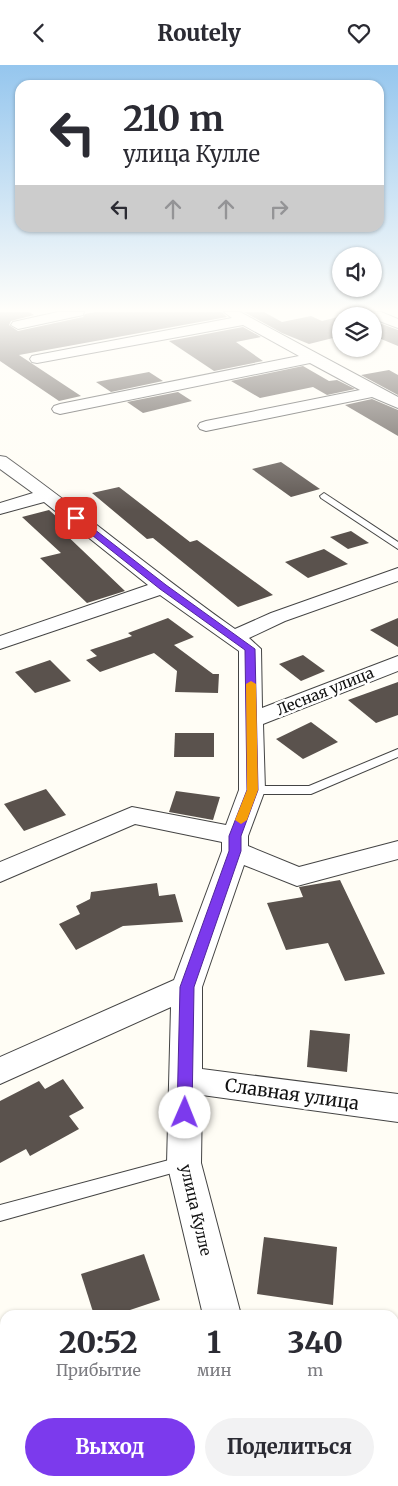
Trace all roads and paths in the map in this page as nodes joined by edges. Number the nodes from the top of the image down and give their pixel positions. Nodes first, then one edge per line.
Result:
1 (212, 378) edge
2 (349, 378) edge
3 (374, 392) junction
4 (398, 403) edge
5 (60, 409) dead end
6 (206, 426) dead end
7 (0, 461) edge
8 (47, 495) junction
9 (324, 496) dead end
10 (0, 509) edge
11 (398, 546) edge
12 (398, 574) edge
13 (163, 587) junction
14 (235, 637) junction
15 (0, 643) edge
16 (398, 663) edge
17 (253, 720) junction
18 (398, 753) edge
19 (252, 790) junction
20 (235, 843) junction
21 (398, 850) edge
22 (0, 873) edge
23 (187, 987) junction
24 (0, 1071) edge
25 (185, 1080) junction
26 (398, 1108) edge
27 (184, 1163) junction
28 (0, 1213) edge
29 (221, 1310) edge

1 - 5 street
2 - 3 street
3 - 4 street
3 - 6 street
7 - 8 street, улица Кулле
8 - 10 street
8 - 13 street, улица Кулле
9 - 11 lane
12 - 14 street
13 - 14 street, улица Кулле
13 - 15 street
14 - 17 street, улица Кулле
16 - 17 street, Лесная улица
17 - 19 street, улица Кулле
18 - 19 lane
19 - 20 street, улица Кулле
20 - 21 street
20 - 22 street
20 - 23 street, улица Кулле
23 - 24 street
23 - 25 street, улица Кулле
25 - 26 street, Славная улица
25 - 27 street, улица Кулле
27 - 28 lane
27 - 29 street, улица Кулле

